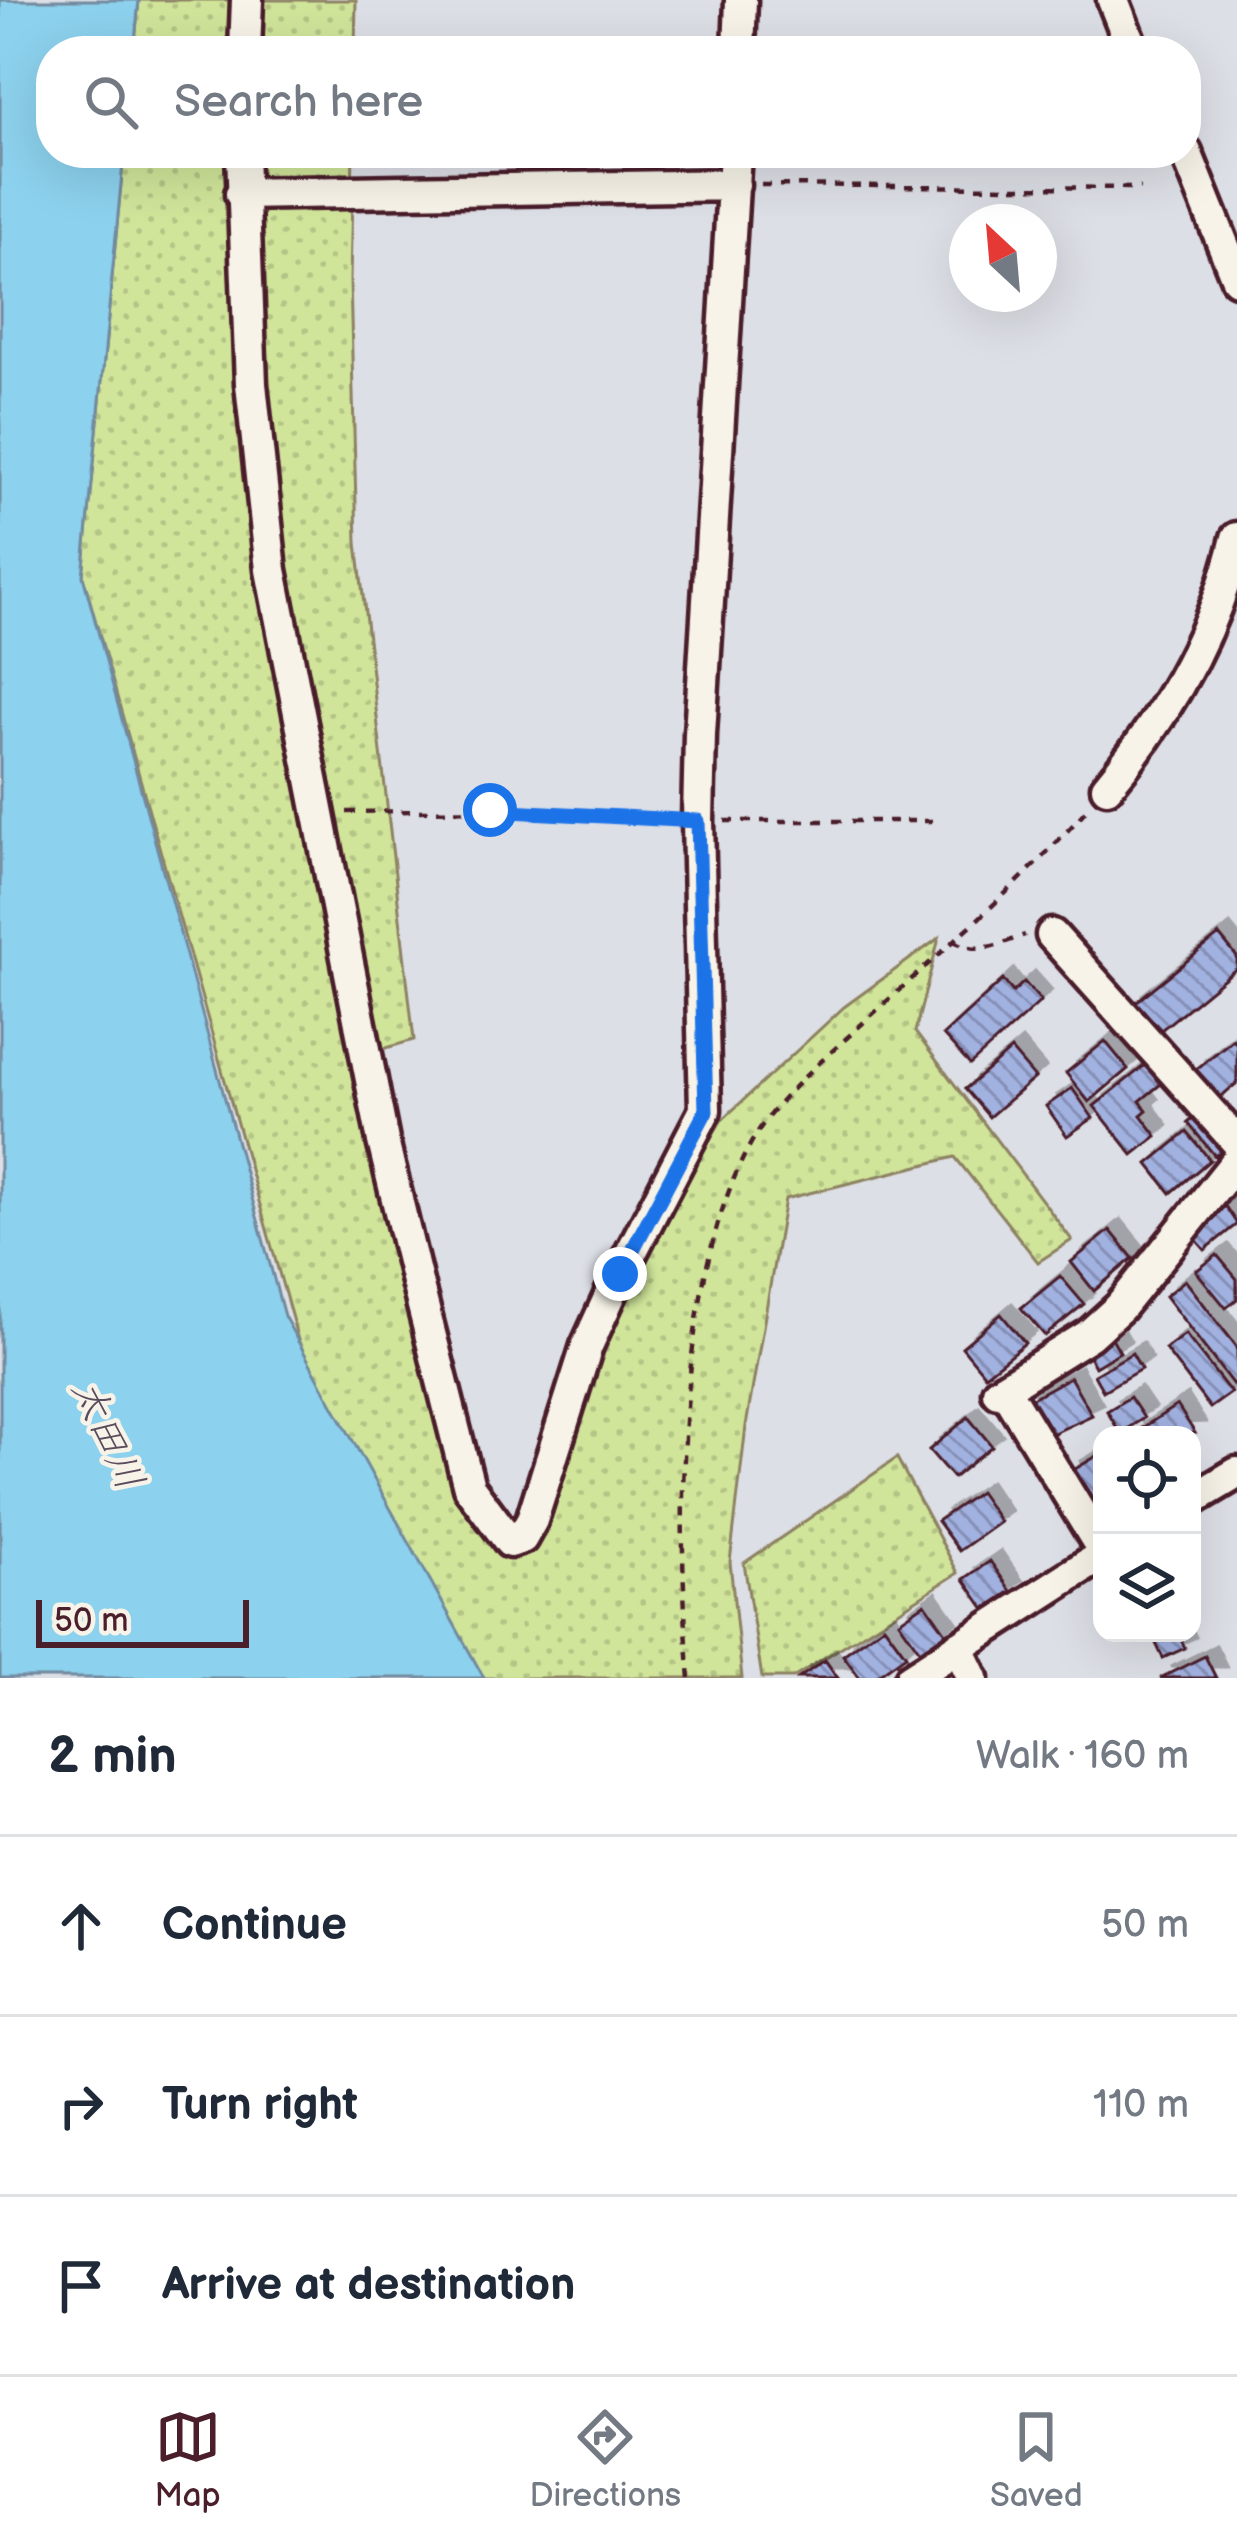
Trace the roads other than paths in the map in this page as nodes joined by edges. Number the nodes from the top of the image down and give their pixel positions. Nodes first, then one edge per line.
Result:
1 (247, 0) edge
2 (741, 0) edge
3 (1113, 0) edge
4 (246, 36) edge
5 (740, 36) edge
6 (1127, 36) edge
7 (242, 168) edge
8 (735, 168) edge
9 (1192, 168) edge
10 (734, 185) junction
11 (241, 194) junction
12 (1237, 279) edge
13 (1237, 538) edge
14 (1107, 787) road end
15 (1052, 934) road end
16 (1237, 1142) edge
17 (1237, 1161) edge
18 (1237, 1472) edge
19 (1201, 1494) edge
20 (1093, 1538) edge
21 (1093, 1558) edge
22 (958, 1647) junction
23 (910, 1678) edge
24 (973, 1678) edge

1 - 4 street
2 - 5 street
3 - 6 street
7 - 11 street
8 - 10 street
9 - 12 street
10 - 11 street
10 - 11 street
13 - 14 street
15 - 16 street
17 - 20 street
18 - 19 street
21 - 22 street
22 - 23 street
22 - 24 street

